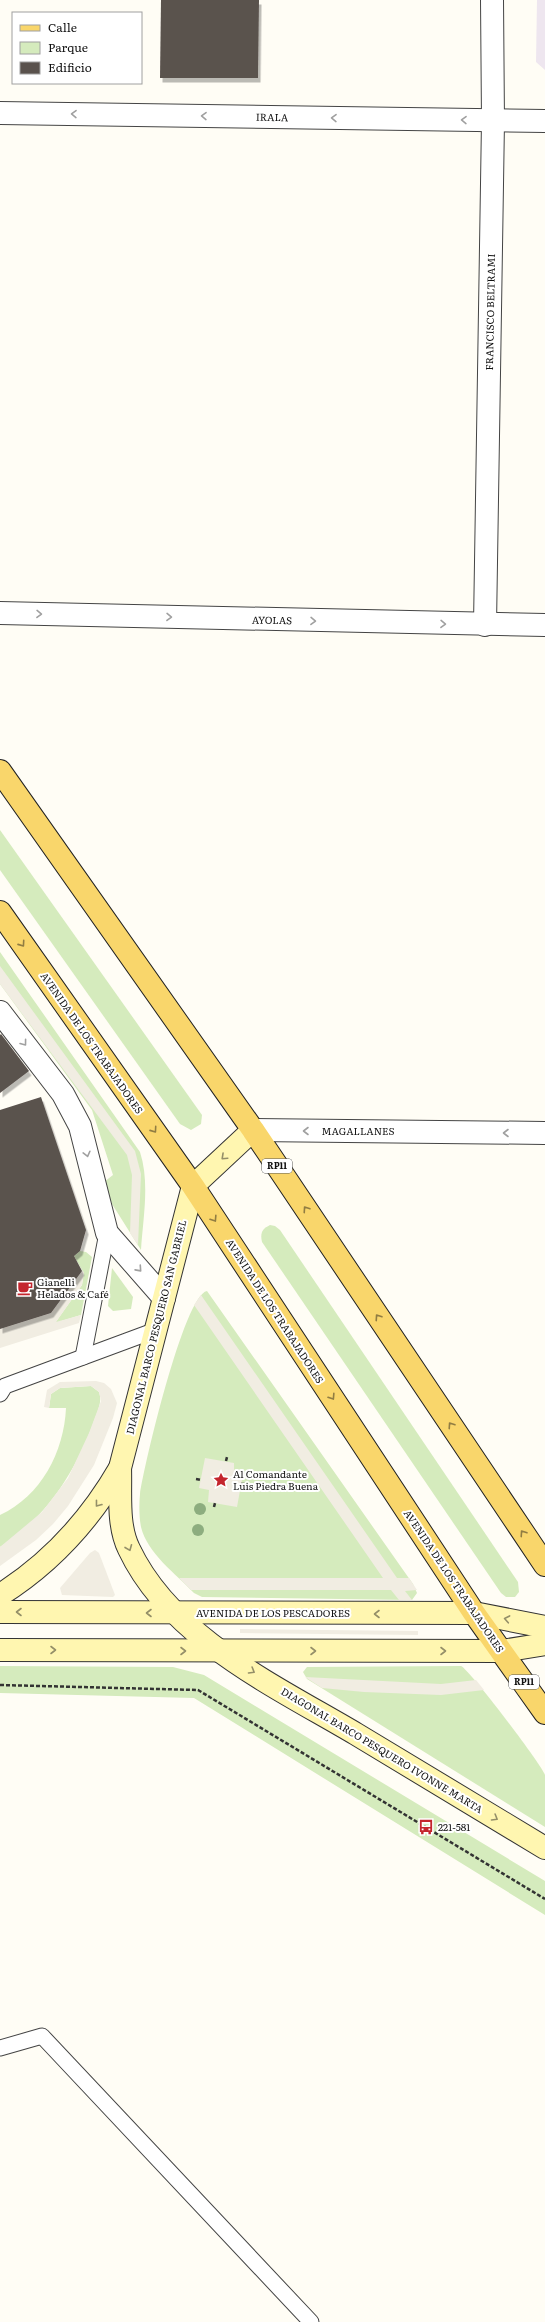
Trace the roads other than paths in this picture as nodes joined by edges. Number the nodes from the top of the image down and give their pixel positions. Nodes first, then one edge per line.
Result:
1 (492, 0) edge
2 (0, 113) edge
3 (493, 121) junction
4 (545, 121) edge
5 (0, 613) edge
6 (485, 625) junction
7 (545, 625) edge
8 (0, 771) edge
9 (0, 912) edge
10 (0, 1012) edge
11 (253, 1130) junction
12 (545, 1133) edge
13 (193, 1186) junction
14 (107, 1233) junction
15 (164, 1298) junction
16 (156, 1330) junction
17 (83, 1357) junction
18 (2, 1389) edge
19 (120, 1468) junction
20 (545, 1565) edge
21 (0, 1596) edge
22 (0, 1612) edge
23 (177, 1613) junction
24 (474, 1613) junction
25 (545, 1626) edge
26 (545, 1644) edge
27 (0, 1650) edge
28 (218, 1651) junction
29 (502, 1651) junction
30 (545, 1713) edge
31 (545, 1848) edge
32 (0, 2048) edge
33 (311, 2322) edge

1 - 3 street, FRANCISCO BELTRAMI
3 -> 2 street, IRALA
3 - 4 street, IRALA
3 - 6 street, FRANCISCO BELTRAMI
5 -> 6 street, AYOLAS
6 - 7 street, AYOLAS
8 - 11 main road, RP11
9 -> 13 main road, AVENIDA DE LOS TRABAJADORES / RP11
10 -> 14 street
12 -> 11 street, MAGALLANES
11 -> 13 main road
20 -> 11 main road, RP11
13 - 15 main road, DIAGONAL BARCO PESQUERO SAN GABRIEL
13 -> 24 main road, AVENIDA DE LOS TRABAJADORES / RP11
14 -> 15 street
14 - 17 lane
15 - 16 main road, DIAGONAL BARCO PESQUERO SAN GABRIEL
16 - 17 lane
16 - 19 main road, DIAGONAL BARCO PESQUERO SAN GABRIEL
17 - 18 lane
19 -> 21 main road, DIAGONAL BARCO PESQUERO SAN GABRIEL
19 -> 23 main road, DIAGONAL BARCO PESQUERO SAN GABRIEL
23 -> 22 main road, AVENIDA DE LOS PESCADORES
24 -> 23 main road, AVENIDA DE LOS PESCADORES
23 - 28 main road, DIAGONAL BARCO PESQUERO SAN GABRIEL
25 -> 24 main road, AVENIDA DE LOS PESCADORES
24 - 29 main road, AVENIDA DE LOS TRABAJADORES / RP11
26 - 29 main road
27 -> 28 main road
28 -> 29 main road
28 -> 31 main road, DIAGONAL BARCO PESQUERO IVONNE MARTA
29 - 30 main road, AVENIDA DE LOS TRABAJADORES / RP11
32 - 33 lane

